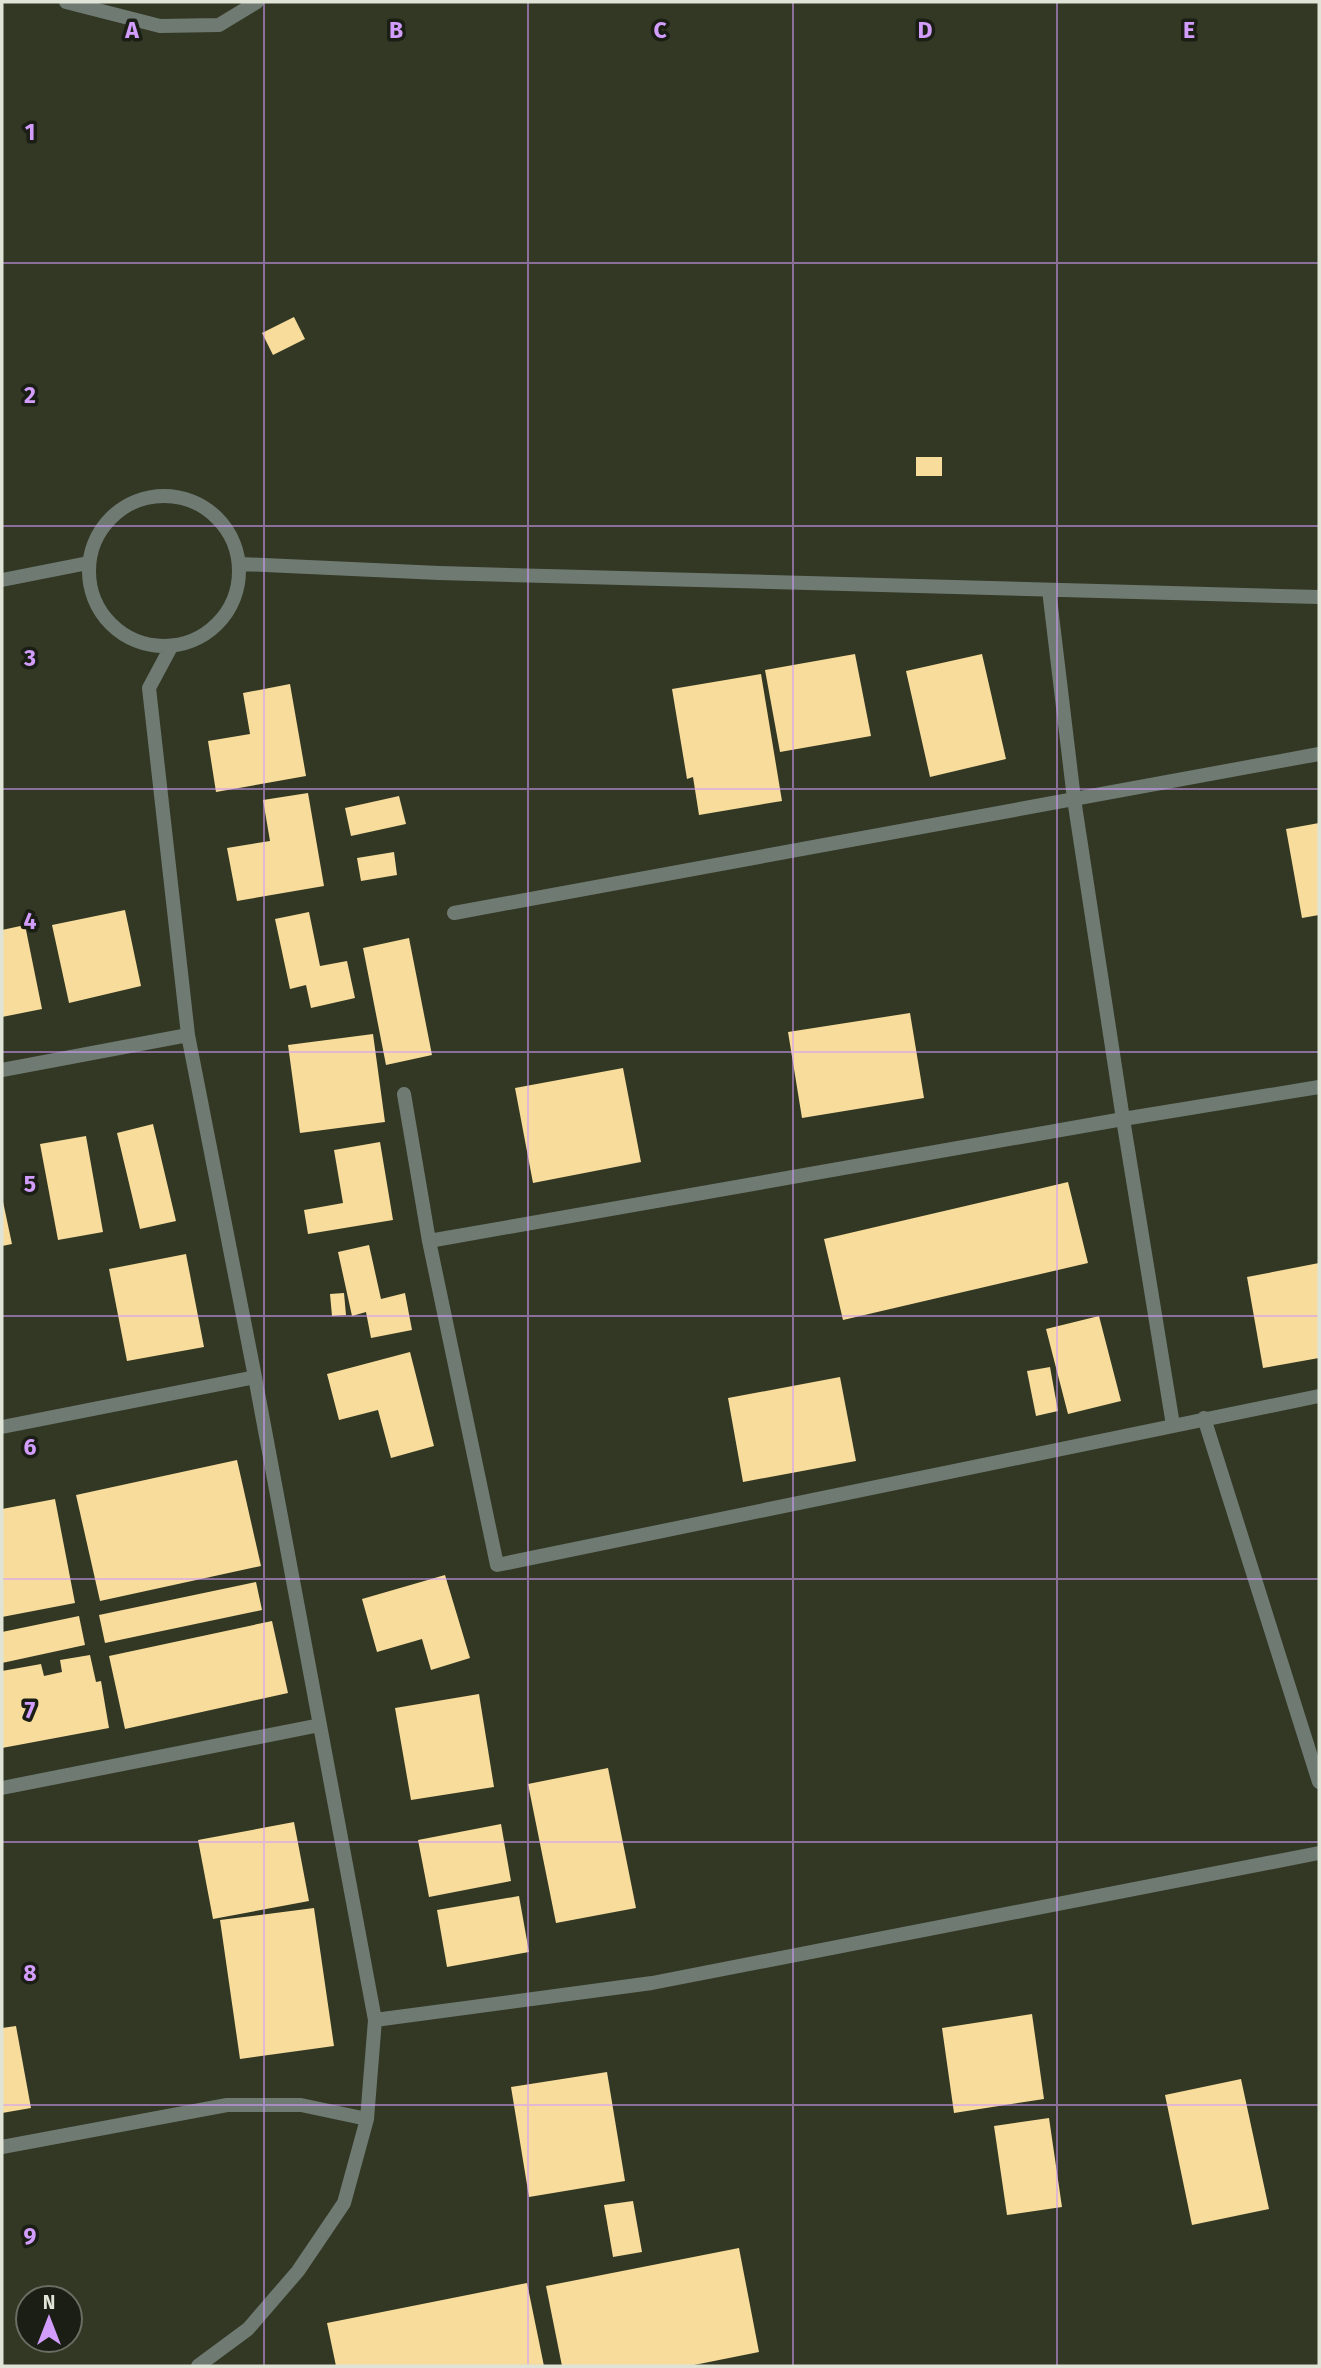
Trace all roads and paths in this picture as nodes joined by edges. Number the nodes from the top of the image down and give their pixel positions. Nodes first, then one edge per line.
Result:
1 (66, 2) edge
2 (257, 2) edge
3 (88, 563) junction
4 (241, 564) junction
5 (2, 580) edge
6 (1049, 590) junction
7 (1319, 597) edge
8 (171, 647) junction
9 (1319, 754) edge
10 (1074, 799) junction
11 (454, 913) dead end
12 (188, 1035) junction
13 (2, 1070) edge
14 (1319, 1087) edge
15 (404, 1094) dead end
16 (1123, 1119) junction
17 (429, 1241) junction
18 (255, 1377) junction
19 (1319, 1396) edge
20 (1204, 1418) junction
21 (1173, 1425) junction
22 (2, 1427) edge
23 (320, 1725) junction
24 (1319, 1782) edge
25 (2, 1788) edge
26 (1319, 1853) edge
27 (375, 2020) junction
28 (367, 2119) junction
29 (2, 2147) edge
30 (198, 2366) edge

1 - 2 street
3 - 4 street
3 - 5 street
3 - 8 street
4 - 6 street
4 - 8 street
6 - 7 street
6 - 10 street
8 - 12 street
9 - 10 street
10 - 11 street
10 - 16 street
12 - 13 street
12 - 18 street
14 - 16 street
15 - 17 street
16 - 17 street
16 - 21 street
17 - 21 street
18 - 22 street
18 - 23 street
19 - 20 street
20 - 21 street
20 - 24 street
23 - 25 street
23 - 27 street
26 - 27 street
27 - 28 street
28 - 29 street
28 - 30 street

